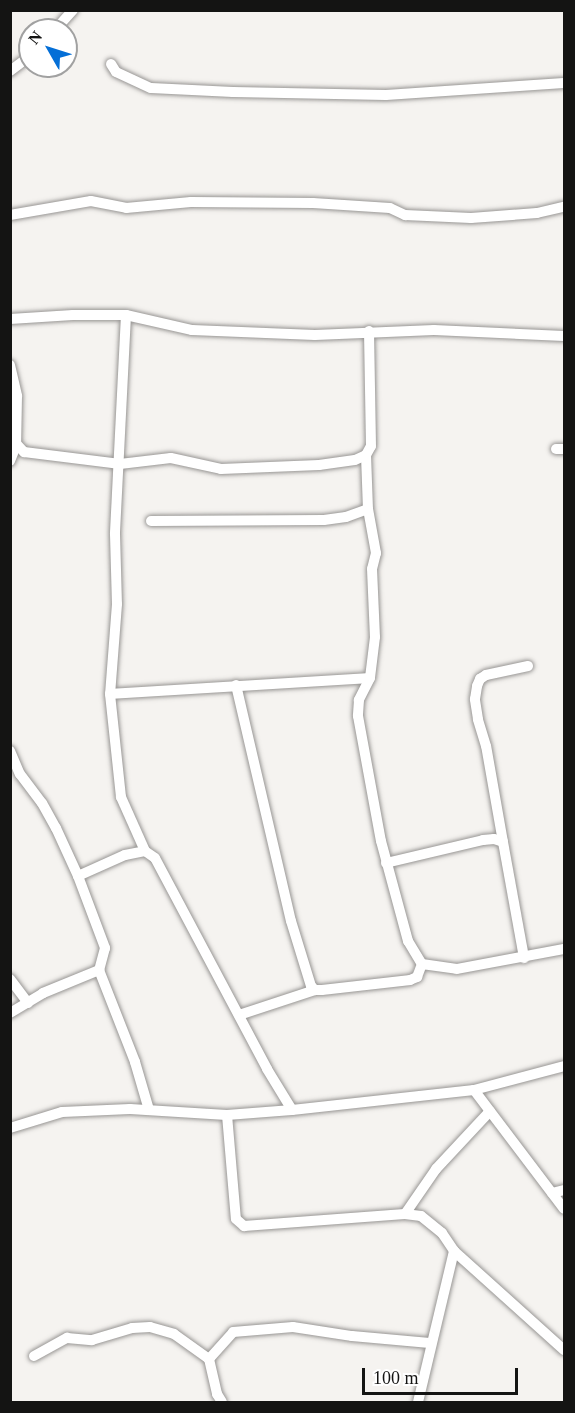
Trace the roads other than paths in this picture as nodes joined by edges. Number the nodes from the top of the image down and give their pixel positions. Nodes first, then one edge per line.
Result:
1 (111, 64) dead end
2 (564, 83) edge
3 (564, 207) edge
4 (10, 215) edge
5 (126, 315) junction
6 (10, 319) edge
7 (369, 331) junction
8 (564, 336) edge
9 (10, 365) edge
10 (13, 442) edge
11 (366, 455) junction
12 (10, 461) edge
13 (120, 464) junction
14 (368, 509) junction
15 (151, 521) dead end
16 (528, 666) dead end
17 (370, 678) junction
18 (236, 685) junction
19 (110, 694) junction
20 (10, 751) edge
21 (503, 842) junction
22 (145, 851) junction
23 (386, 863) junction
24 (78, 876) junction
25 (564, 949) edge
26 (524, 958) junction
27 (422, 964) junction
28 (99, 970) junction
29 (10, 979) edge
30 (315, 990) junction
31 (28, 1003) junction
32 (10, 1013) edge
33 (239, 1015) junction
34 (564, 1066) edge
35 (474, 1090) junction
36 (148, 1110) junction
37 (292, 1110) junction
38 (490, 1111) junction
39 (227, 1115) junction
40 (10, 1128) edge
41 (564, 1190) edge
42 (552, 1193) junction
43 (564, 1209) edge
44 (405, 1214) junction
45 (454, 1251) junction
46 (430, 1343) junction
47 (564, 1350) edge
48 (34, 1356) dead end
49 (208, 1359) junction
50 (222, 1402) edge
51 (418, 1402) edge

1 - 2 street
3 - 4 street
5 - 6 street
5 - 7 street
5 - 13 street
7 - 8 street
7 - 11 street
9 - 10 street
10 - 12 street
10 - 13 street
11 - 13 street
11 - 14 street
13 - 19 street
14 - 15 street
14 - 17 street
16 - 21 street
17 - 18 street
17 - 23 street
18 - 19 street
18 - 30 street
19 - 22 street
20 - 24 street
21 - 23 street
21 - 26 street
22 - 24 street
22 - 33 street
23 - 27 street
24 - 28 street
25 - 26 street
26 - 27 street
27 - 30 street
28 - 31 street
28 - 36 street
29 - 31 street
30 - 33 street
31 - 32 street
33 - 37 street
34 - 35 street
35 - 37 street
35 - 38 street
36 - 39 street
36 - 40 street
37 - 39 street
38 - 42 street
38 - 44 street
39 - 44 street
41 - 42 street
42 - 43 street
44 - 45 street
45 - 46 street
45 - 47 street
46 - 49 street
46 - 51 street
48 - 49 street
49 - 50 street

